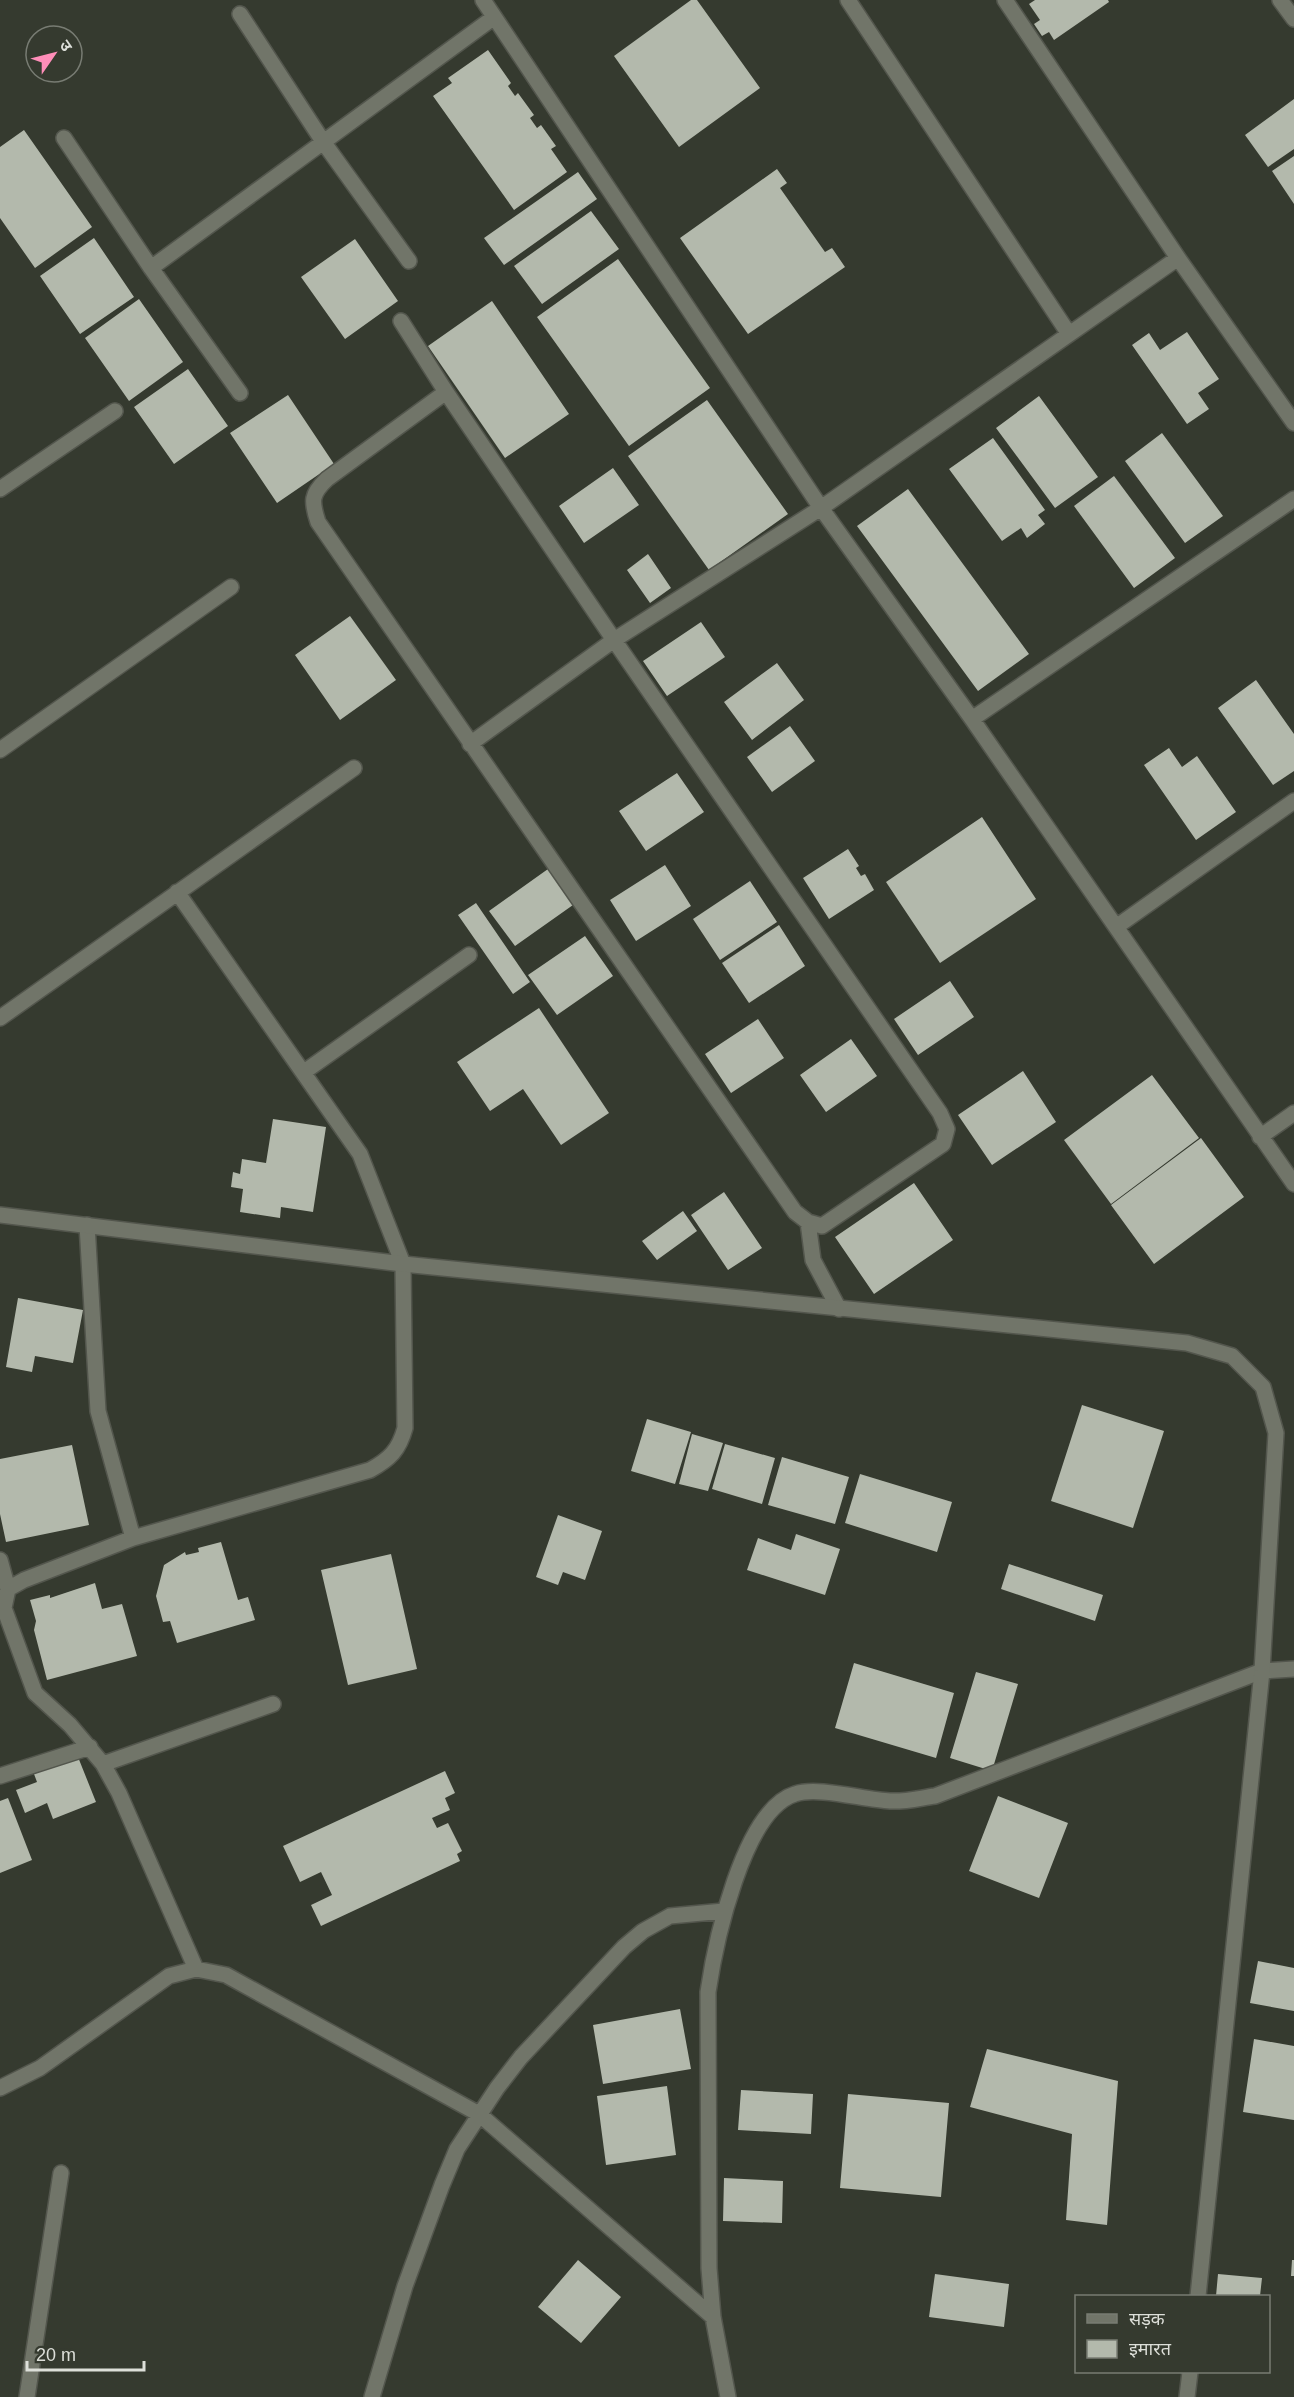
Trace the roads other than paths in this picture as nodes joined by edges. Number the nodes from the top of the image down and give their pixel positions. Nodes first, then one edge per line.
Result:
1 (483, 0) edge
2 (848, 0) edge
3 (1005, 0) edge
4 (1280, 0) edge
5 (240, 14) dead end
6 (494, 18) junction
7 (1294, 20) edge
8 (64, 138) dead end
9 (324, 142) junction
10 (1178, 258) junction
11 (409, 261) dead end
12 (151, 268) junction
13 (400, 321) dead end
14 (1069, 334) junction
15 (446, 392) junction
16 (240, 393) dead end
17 (115, 411) dead end
18 (1294, 423) edge
19 (0, 489) edge
20 (1294, 499) edge
21 (821, 508) junction
22 (231, 587) dead end
23 (614, 640) junction
24 (972, 719) junction
25 (470, 744) junction
26 (0, 750) edge
27 (354, 768) dead end
28 (1294, 801) edge
29 (177, 892) junction
30 (1116, 927) junction
31 (469, 956) dead end
32 (0, 1018) edge
33 (304, 1072) junction
34 (1294, 1113) edge
35 (1260, 1137) junction
36 (1294, 1184) edge
37 (0, 1215) edge
38 (808, 1222) junction
39 (87, 1225) junction
40 (403, 1264) junction
41 (839, 1309) junction
42 (133, 1538) junction
43 (0, 1560) edge
44 (8, 1589) junction
45 (1294, 1669) edge
46 (1262, 1671) junction
47 (273, 1704) dead end
48 (90, 1747) junction
49 (103, 1764) junction
50 (0, 1776) edge
51 (724, 1911) junction
52 (196, 1969) junction
53 (0, 2088) edge
54 (479, 2114) junction
55 (60, 2173) dead end
56 (1198, 2295) edge
57 (713, 2317) junction
58 (1190, 2373) edge
59 (27, 2397) edge
60 (372, 2397) edge
61 (728, 2397) edge
62 (1187, 2397) edge

1 - 6 street
2 - 14 street
3 - 10 street
4 - 7 street
5 - 9 street
6 - 9 street
6 - 21 street
8 - 12 street
9 - 11 street
9 - 12 street
10 - 14 street
10 - 18 street
12 - 16 street
13 - 15 street
14 - 21 street
15 - 23 street
15 - 25 street
17 - 19 street
20 - 24 street
21 - 23 street
21 - 24 street
22 - 26 street
23 - 25 street
23 - 38 street
24 - 30 street
25 - 38 street
27 - 29 street
28 - 30 street
29 - 32 street
29 - 33 street
30 - 35 street
31 - 33 street
33 - 40 street
34 - 35 street
35 - 36 street
37 - 39 street
38 - 41 street
39 - 40 street
39 - 42 street
40 - 41 street
40 - 42 street
41 - 46 street
42 - 44 street
43 - 44 street
44 - 48 street
45 - 46 street
46 - 51 street
46 - 56 street
47 - 49 street
48 - 49 street
48 - 50 street
49 - 52 street
51 - 54 street
51 - 57 street
52 - 53 street
52 - 54 street
54 - 57 street
54 - 60 street
55 - 59 street
57 - 61 street
58 - 62 street

